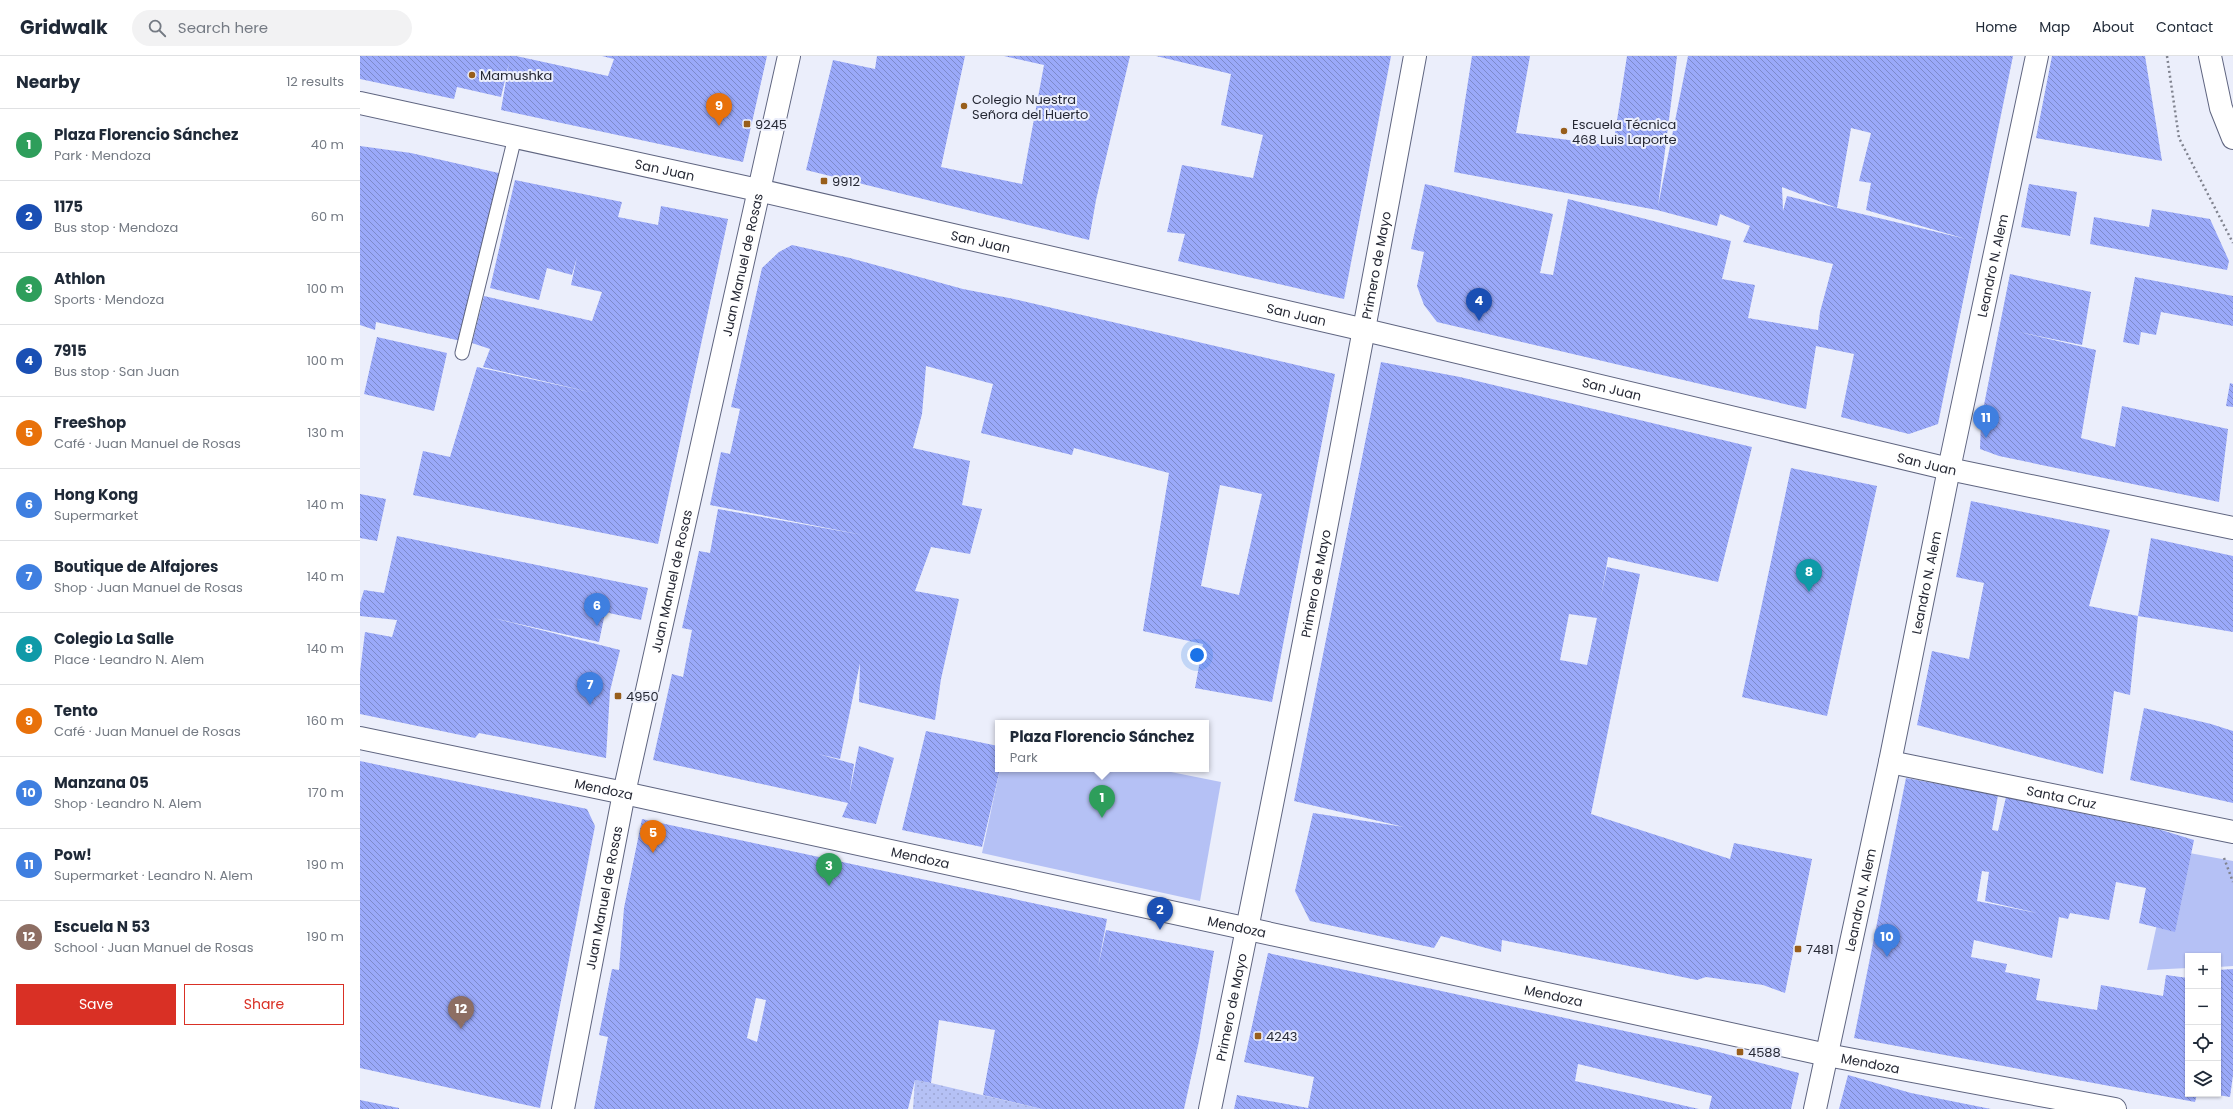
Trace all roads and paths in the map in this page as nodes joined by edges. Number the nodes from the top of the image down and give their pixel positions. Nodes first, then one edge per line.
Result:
1 (789, 56) edge
2 (1415, 56) edge
3 (2037, 56) edge
4 (2166, 56) edge
5 (2210, 56) edge
6 (360, 103) edge
7 (516, 137) junction
8 (2233, 138) edge
9 (758, 190) junction
10 (2233, 243) edge
11 (1365, 330) junction
12 (462, 352) dead end
13 (1949, 469) junction
14 (2233, 528) edge
15 (360, 738) edge
16 (1890, 762) junction
17 (624, 793) junction
18 (2233, 832) edge
19 (1248, 928) junction
20 (1827, 1055) junction
21 (563, 1109) edge
22 (1210, 1109) edge
23 (1815, 1109) edge
24 (2115, 1109) edge

1 - 9 main road, Juan Manuel de Rosas
2 - 11 main road, Primero de Mayo
3 - 13 main road, Leandro N. Alem
4 - 10 path
5 - 8 main road
6 - 7 main road, San Juan
7 - 9 main road, San Juan
7 - 12 lane
9 - 11 main road, San Juan
9 - 17 main road, Juan Manuel de Rosas
11 - 13 main road, San Juan
11 - 19 main road, Primero de Mayo
13 - 14 main road, San Juan
13 - 16 main road, Leandro N. Alem
15 - 17 main road, Mendoza
16 - 18 main road, Santa Cruz
16 - 20 main road, Leandro N. Alem
17 - 19 main road, Mendoza
17 - 21 main road, Juan Manuel de Rosas
19 - 20 main road, Mendoza
19 - 22 main road, Primero de Mayo
20 - 23 main road, Leandro N. Alem
20 - 24 main road, Mendoza

